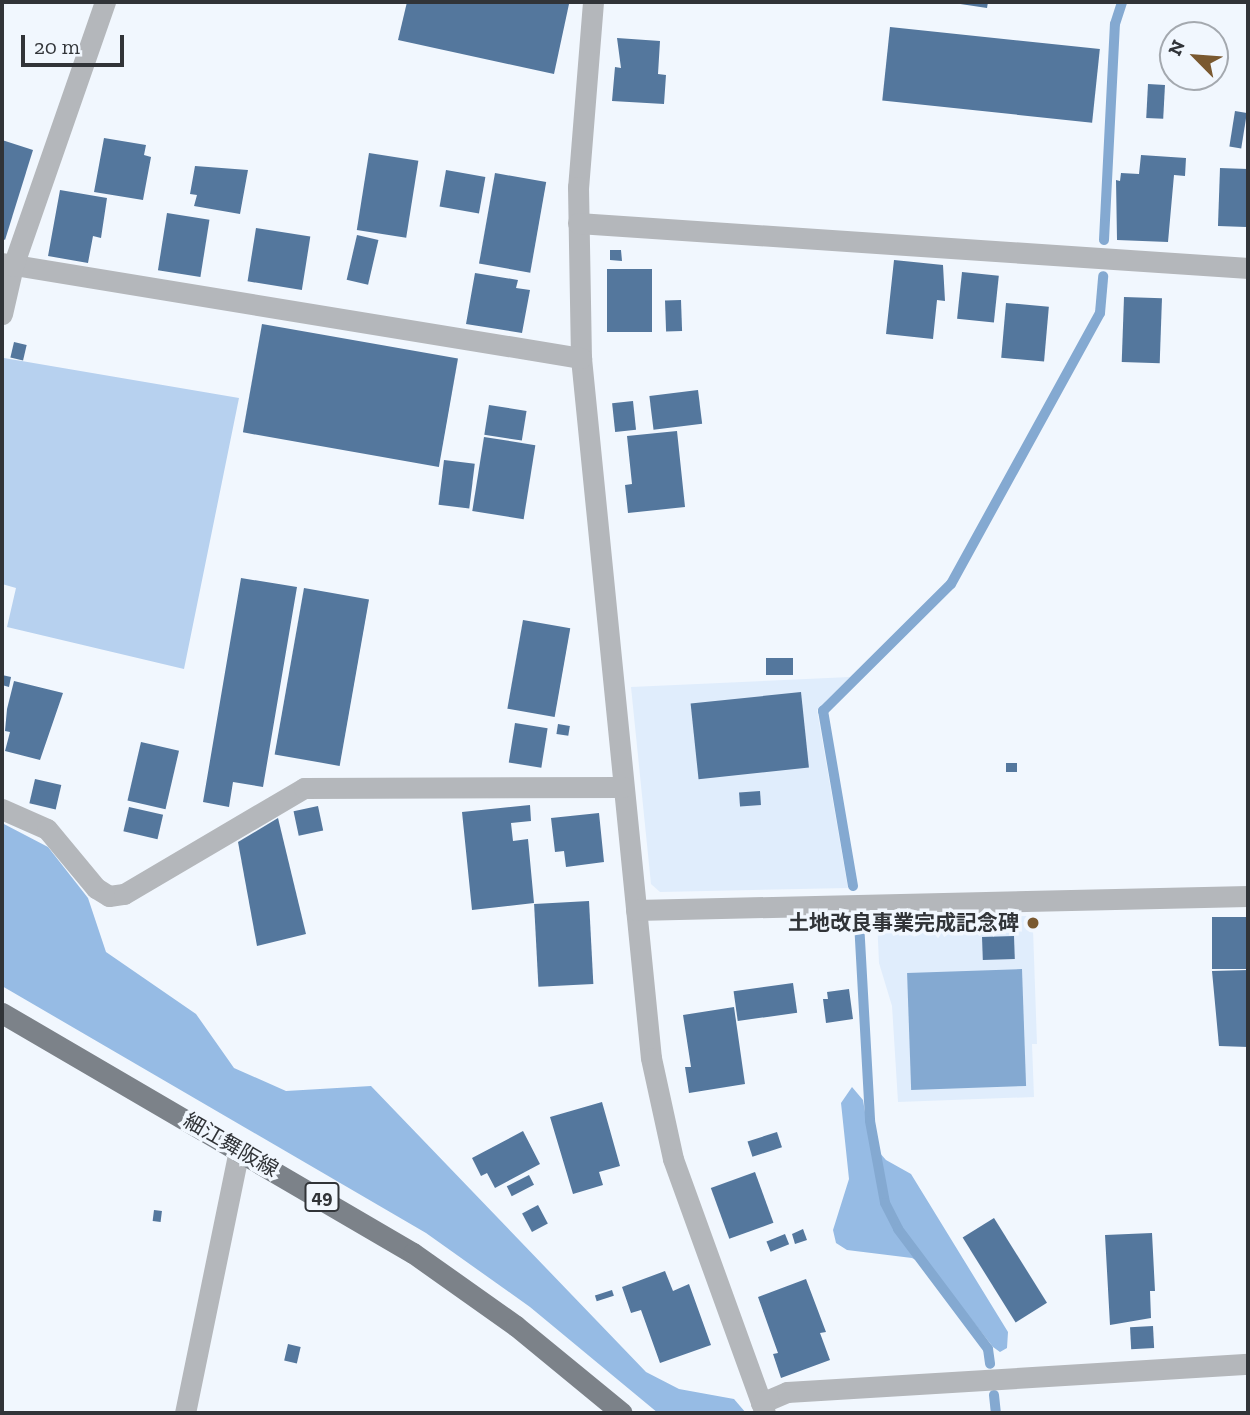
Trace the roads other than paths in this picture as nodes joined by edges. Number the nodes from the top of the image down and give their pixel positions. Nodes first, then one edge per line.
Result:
1 (105, 2) edge
2 (593, 2) edge
3 (578, 223) junction
4 (8, 264) edge
5 (1248, 268) edge
6 (2, 314) edge
7 (580, 358) junction
8 (623, 786) junction
9 (2, 809) edge
10 (1248, 896) edge
11 (636, 910) junction
12 (2, 1013) edge
13 (239, 1149) junction
14 (1248, 1364) edge
15 (763, 1408) edge
16 (185, 1413) edge
17 (622, 1413) edge

1 - 4 street
2 - 3 street
3 - 5 street
3 - 7 street
4 - 6 street
4 - 7 street
7 - 8 street
8 - 9 street
8 - 11 street
10 - 11 street
11 - 15 street
12 - 13 main road, 細江舞阪線 / 49
13 - 16 street
13 - 17 main road, 細江舞阪線 / 49
14 - 15 street

